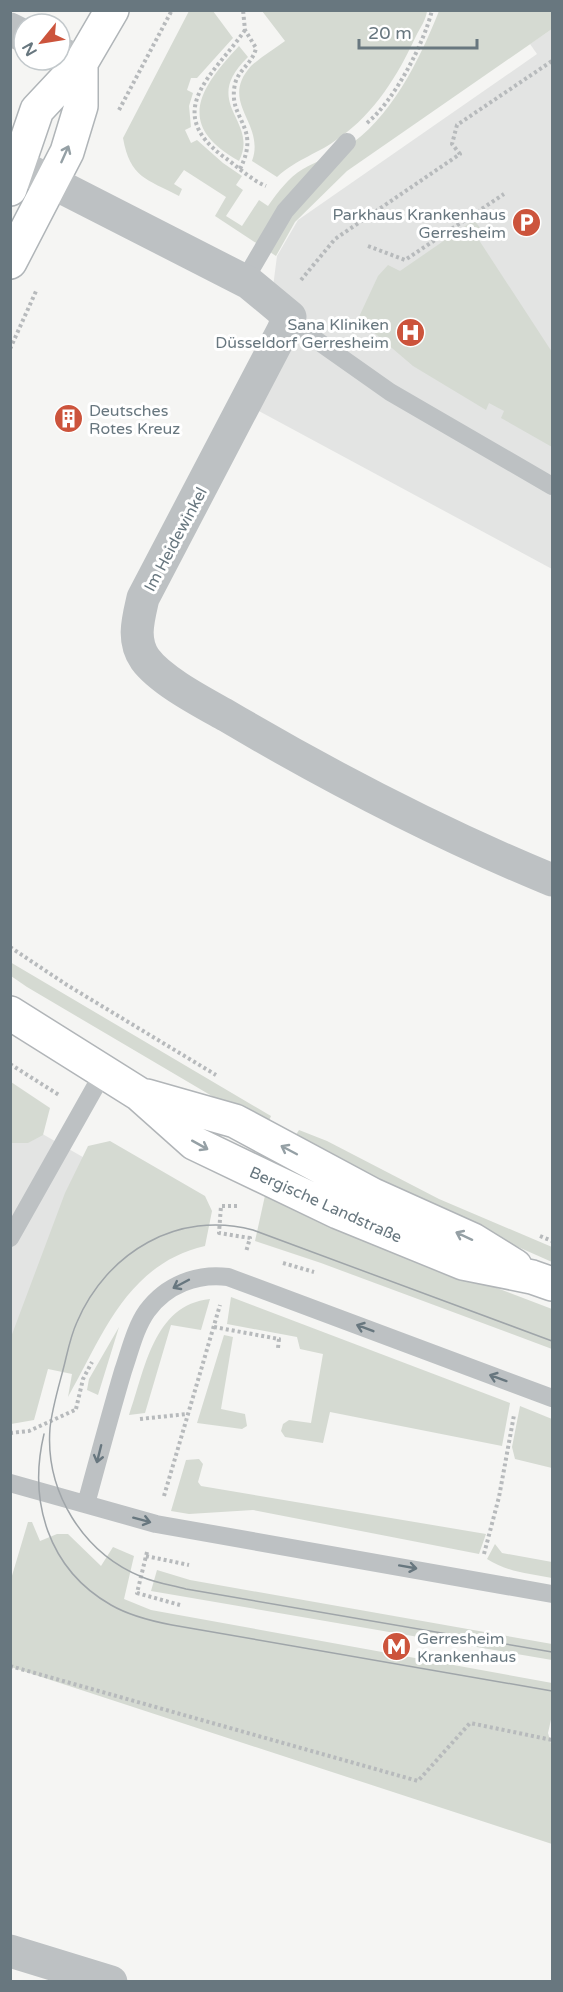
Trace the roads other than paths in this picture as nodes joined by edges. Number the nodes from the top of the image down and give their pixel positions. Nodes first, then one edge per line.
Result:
1 (112, 10) edge
2 (72, 56) edge
3 (72, 67) edge
4 (61, 72) edge
5 (347, 142) dead end
6 (15, 177) edge
7 (51, 182) junction
8 (10, 262) edge
9 (244, 281) junction
10 (284, 312) junction
11 (552, 486) edge
12 (552, 880) edge
13 (10, 1013) edge
14 (103, 1073) junction
15 (10, 1238) edge
16 (542, 1281) edge
17 (552, 1398) edge
18 (10, 1483) edge
19 (86, 1504) junction
20 (552, 1594) edge
21 (10, 1951) edge
22 (111, 1982) edge

1 - 2 main road
7 -> 3 main road
4 - 6 main road
5 - 9 lane
6 - 7 street
7 - 8 main road
7 - 9 street
9 - 10 street
10 - 11 lane
10 - 12 street, Im Heidewinkel
13 - 14 main road, Bergische Landstraße
14 - 15 lane
14 - 16 main road, Bergische Landstraße
17 -> 19 lane
18 - 19 lane
19 -> 20 lane
21 - 22 street

